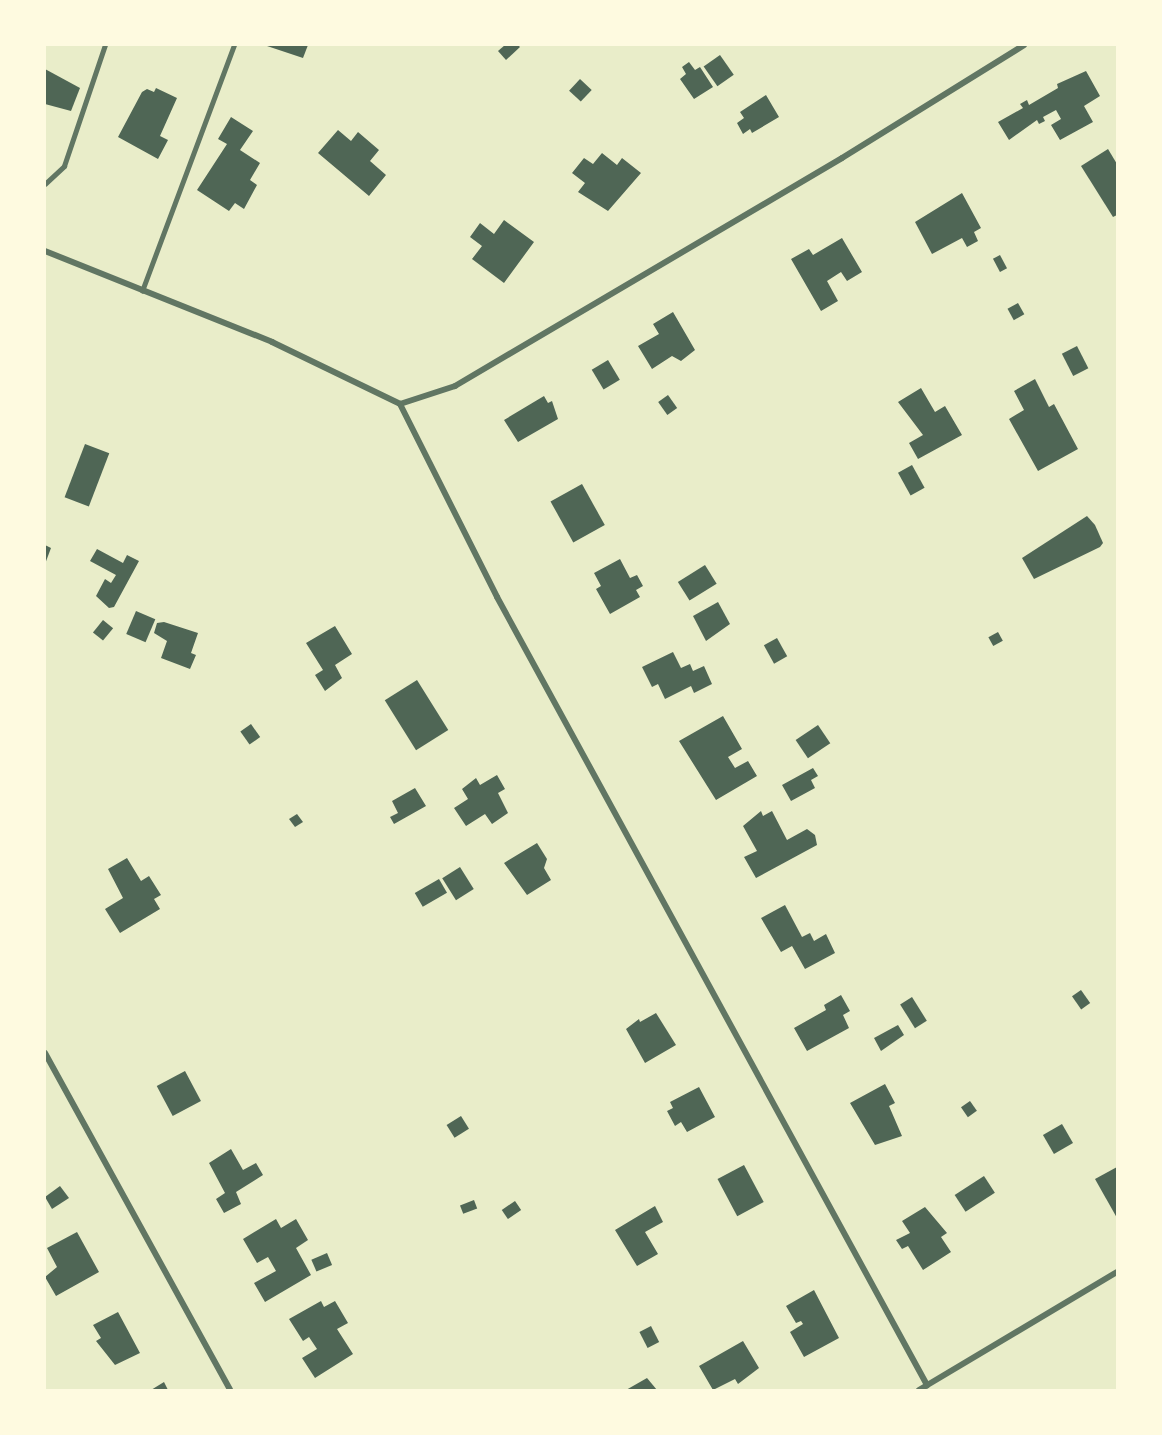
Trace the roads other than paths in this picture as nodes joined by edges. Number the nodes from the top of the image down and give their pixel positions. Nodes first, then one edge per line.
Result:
1 (105, 45) edge
2 (234, 45) edge
3 (1024, 45) edge
4 (45, 184) edge
5 (45, 251) edge
6 (142, 291) junction
7 (400, 404) junction
8 (45, 1053) edge
9 (1117, 1272) edge
10 (927, 1385) junction
11 (230, 1390) edge
12 (919, 1390) edge

1 - 4 lane
2 - 6 lane
3 - 7 street
5 - 6 street
6 - 7 street
7 - 10 street
8 - 11 street
9 - 10 street
10 - 12 street

